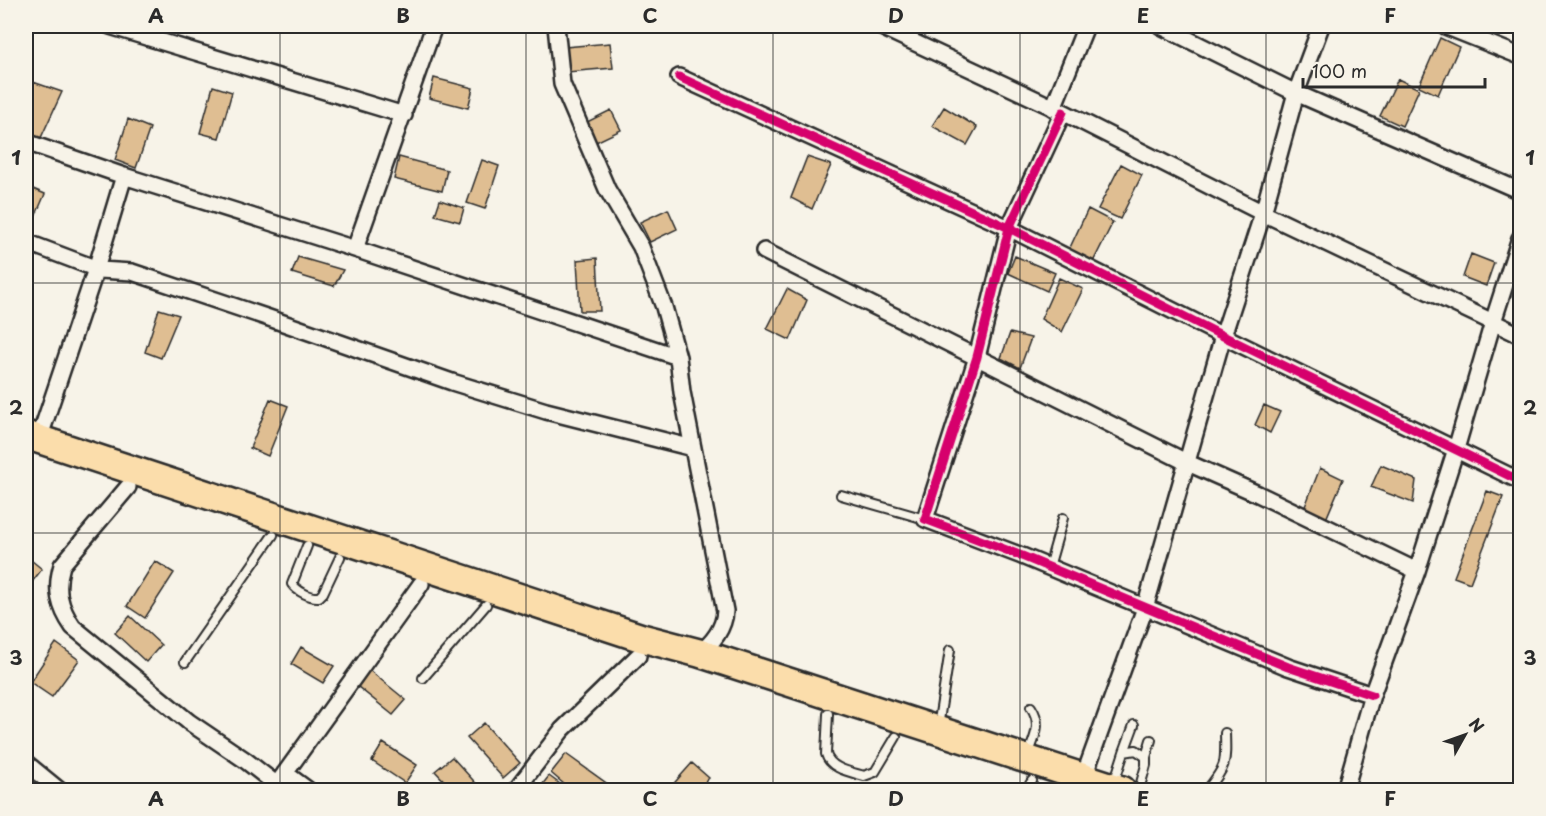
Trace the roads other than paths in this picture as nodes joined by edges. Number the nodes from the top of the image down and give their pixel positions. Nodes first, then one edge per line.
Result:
1 (110, 26) edge
2 (434, 26) edge
3 (556, 26) edge
4 (879, 26) edge
5 (1086, 26) edge
6 (1161, 26) edge
7 (1321, 26) edge
8 (1445, 26) edge
9 (1521, 56) edge
10 (680, 77) dead end
11 (1296, 93) junction
12 (1058, 110) junction
13 (404, 115) junction
14 (26, 142) edge
15 (124, 176) junction
16 (1521, 191) edge
17 (1263, 213) junction
18 (1009, 228) junction
19 (1521, 238) edge
20 (26, 242) edge
21 (355, 249) junction
22 (764, 251) dead end
23 (96, 269) junction
24 (1493, 322) junction
25 (1521, 335) edge
26 (1223, 336) junction
27 (678, 357) junction
28 (977, 357) junction
29 (30, 443) edge
30 (693, 448) junction
31 (1456, 449) junction
32 (1188, 463) junction
33 (1521, 481) edge
34 (128, 488) junction
35 (841, 495) dead end
36 (1063, 518) dead end
37 (925, 519) junction
38 (273, 535) junction
39 (307, 546) junction
40 (340, 557) junction
41 (1049, 567) junction
42 (1417, 571) junction
43 (421, 584) junction
44 (486, 605) junction
45 (1145, 608) junction
46 (950, 650) dead end
47 (699, 653) junction
48 (638, 656) junction
49 (185, 662) dead end
50 (423, 678) dead end
51 (1372, 695) junction
52 (1031, 707) dead end
53 (828, 714) junction
54 (1134, 725) dead end
55 (937, 731) junction
56 (1225, 734) dead end
57 (896, 737) junction
58 (1151, 740) dead end
59 (1123, 754) junction
60 (1146, 761) junction
61 (26, 763) edge
62 (1028, 777) edge
63 (278, 783) edge
64 (1072, 785) edge
65 (1117, 789) edge
66 (59, 790) edge
67 (308, 790) edge
68 (516, 790) edge
69 (1139, 790) edge
70 (1207, 790) edge
71 (1345, 790) edge

1 - 13 street
2 - 13 street
3 - 27 street
4 - 12 street
5 - 12 street
6 - 11 street
7 - 11 street
8 - 9 street
10 - 18 street
11 - 16 street
11 - 17 street
12 - 17 street
12 - 18 street
13 - 21 street
14 - 15 street
15 - 21 street
15 - 23 street
17 - 24 street
17 - 26 street
18 - 26 street
18 - 28 street
19 - 24 street
20 - 23 street
21 - 27 street
22 - 28 street
23 - 29 street
23 - 30 street
24 - 25 street
24 - 31 street
26 - 31 street
26 - 32 street
27 - 30 street
28 - 32 street
28 - 37 street
29 - 34 highway
29 - 47 highway
30 - 47 street
31 - 33 street
31 - 42 street
32 - 42 street
32 - 45 street
34 - 38 highway
34 - 63 street
35 - 37 lane
36 - 41 lane
37 - 41 street
38 - 39 highway
38 - 49 lane
39 - 40 highway
39 - 40 lane
40 - 43 highway
41 - 45 street
42 - 51 street
43 - 44 highway
43 - 63 street
44 - 48 highway
44 - 50 lane
45 - 51 street
45 - 64 street
46 - 55 lane
47 - 55 highway
48 - 53 highway
48 - 68 street
51 - 71 street
52 - 62 lane
53 - 57 highway
53 - 57 lane
54 - 59 lane
55 - 62 highway
56 - 70 lane
57 - 62 highway
58 - 60 lane
59 - 60 lane
59 - 65 lane
60 - 69 lane
61 - 66 street
62 - 64 highway
63 - 67 street
64 - 65 highway

